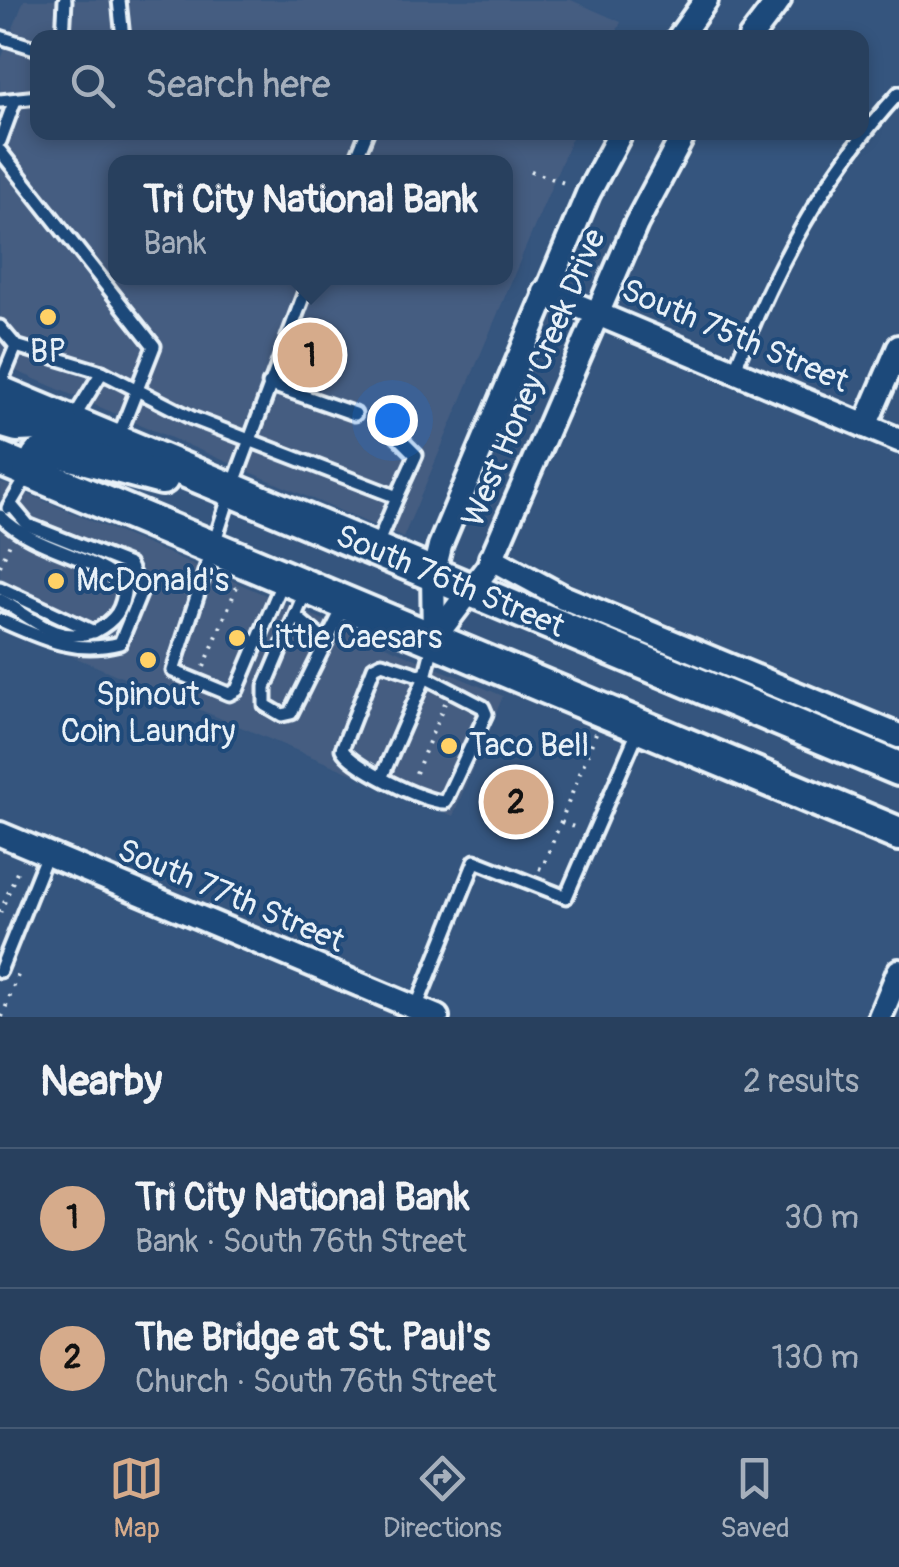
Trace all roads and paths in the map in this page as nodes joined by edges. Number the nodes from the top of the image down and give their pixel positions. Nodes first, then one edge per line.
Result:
1 (65, 0) edge
2 (119, 0) edge
3 (706, 0) edge
4 (779, 0) edge
5 (64, 30) edge
6 (122, 30) edge
7 (685, 30) edge
8 (756, 30) edge
9 (0, 38) edge
10 (30, 46) edge
11 (899, 93) edge
12 (30, 98) edge
13 (16, 100) junction
14 (0, 101) edge
15 (869, 125) edge
16 (616, 140) edge
17 (681, 140) edge
18 (857, 140) edge
19 (0, 141) edge
20 (0, 151) edge
21 (531, 172) dead end
22 (566, 184) dead end
23 (307, 285) edge
24 (545, 292) junction
25 (597, 313) junction
26 (0, 327) edge
27 (16, 346) junction
28 (899, 347) edge
29 (734, 371) junction
30 (102, 372) junction
31 (269, 384) junction
32 (0, 385) edge
33 (135, 392) junction
34 (0, 393) edge
35 (355, 414) dead end
36 (0, 420) edge
37 (71, 423) junction
38 (865, 426) junction
39 (388, 427) dead end
40 (249, 438) junction
41 (899, 440) edge
42 (116, 442) junction
43 (15, 465) edge
44 (230, 491) junction
45 (396, 497) junction
46 (12, 506) junction
47 (0, 514) edge
48 (1, 536) edge
49 (216, 548) junction
50 (374, 551) junction
51 (491, 558) junction
52 (0, 564) edge
53 (432, 575) junction
54 (239, 580) dead end
55 (0, 588) edge
56 (467, 590) junction
57 (296, 593) junction
58 (564, 597) junction
59 (0, 600) edge
60 (347, 602) junction
61 (514, 610) junction
62 (0, 620) edge
63 (94, 632) junction
64 (434, 638) junction
65 (324, 641) junction
66 (425, 677) junction
67 (198, 681) junction
68 (457, 701) dead end
69 (640, 725) junction
70 (597, 732) dead end
71 (899, 736) edge
72 (899, 769) edge
73 (416, 773) dead end
74 (382, 776) junction
75 (0, 834) edge
76 (899, 834) edge
77 (47, 854) junction
78 (524, 862) dead end
79 (18, 869) dead end
80 (0, 913) edge
81 (0, 970) edge
82 (899, 971) edge
83 (426, 1012) edge
84 (880, 1017) edge

1 - 5 lane
2 - 6 lane
3 - 7 street
4 - 8 street
9 - 10 lane
11 - 15 lane
12 - 13 lane
13 - 14 lane
13 - 19 lane
16 - 24 street, West Honey Creek Drive
17 - 25 street, West Honey Creek Drive
18 - 29 lane
20 - 33 lane
21 - 22 path
23 - 31 lane
24 - 25 street, South 75th Street
24 - 53 street, West Honey Creek Drive
25 - 29 street, South 75th Street
25 - 51 street, West Honey Creek Drive
26 - 27 lane
27 - 30 lane
27 - 32 lane
28 - 38 street
29 - 38 street, South 75th Street
30 - 33 lane
30 - 37 lane
31 - 35 lane
31 - 40 lane
33 - 40 lane
33 - 42 lane
34 - 37 main road, South 76th Street
36 - 37 main road
37 - 42 main road, South 76th Street
38 - 41 street, South 75th Street
39 - 45 lane
40 - 44 lane
40 - 45 lane
42 - 44 main road, South 76th Street
43 - 44 main road
43 - 46 lane
43 - 49 main road, South 76th Street
44 - 49 lane
44 - 50 main road, South 76th Street
45 - 50 lane
46 - 47 lane
46 - 62 lane
47 - 63 lane
48 - 52 path
49 - 57 main road, South 76th Street
49 - 67 lane
50 - 53 main road, South 76th Street
51 - 56 street, West Honey Creek Drive
51 - 58 street, South 76th Street
53 - 56 main road, South 76th Street
53 - 64 street, West Honey Creek Drive
54 - 67 path
55 - 63 lane
56 - 61 main road, South 76th Street
56 - 64 street, West Honey Creek Drive
57 - 60 main road, South 76th Street
57 - 65 lane
57 - 65 lane
57 - 67 lane
58 - 61 street
58 - 71 street, South 76th Street
59 - 63 lane
60 - 64 main road, South 76th Street
60 - 65 lane
61 - 72 main road, South 76th Street
64 - 66 lane
64 - 69 main road, South 76th Street
66 - 74 lane
66 - 74 lane
66 - 74 lane
68 - 73 path
69 - 76 main road, South 76th Street
69 - 83 lane
70 - 78 path
75 - 77 street, South 77th Street
77 - 81 lane
77 - 83 street, South 77th Street
79 - 80 path
82 - 84 street

